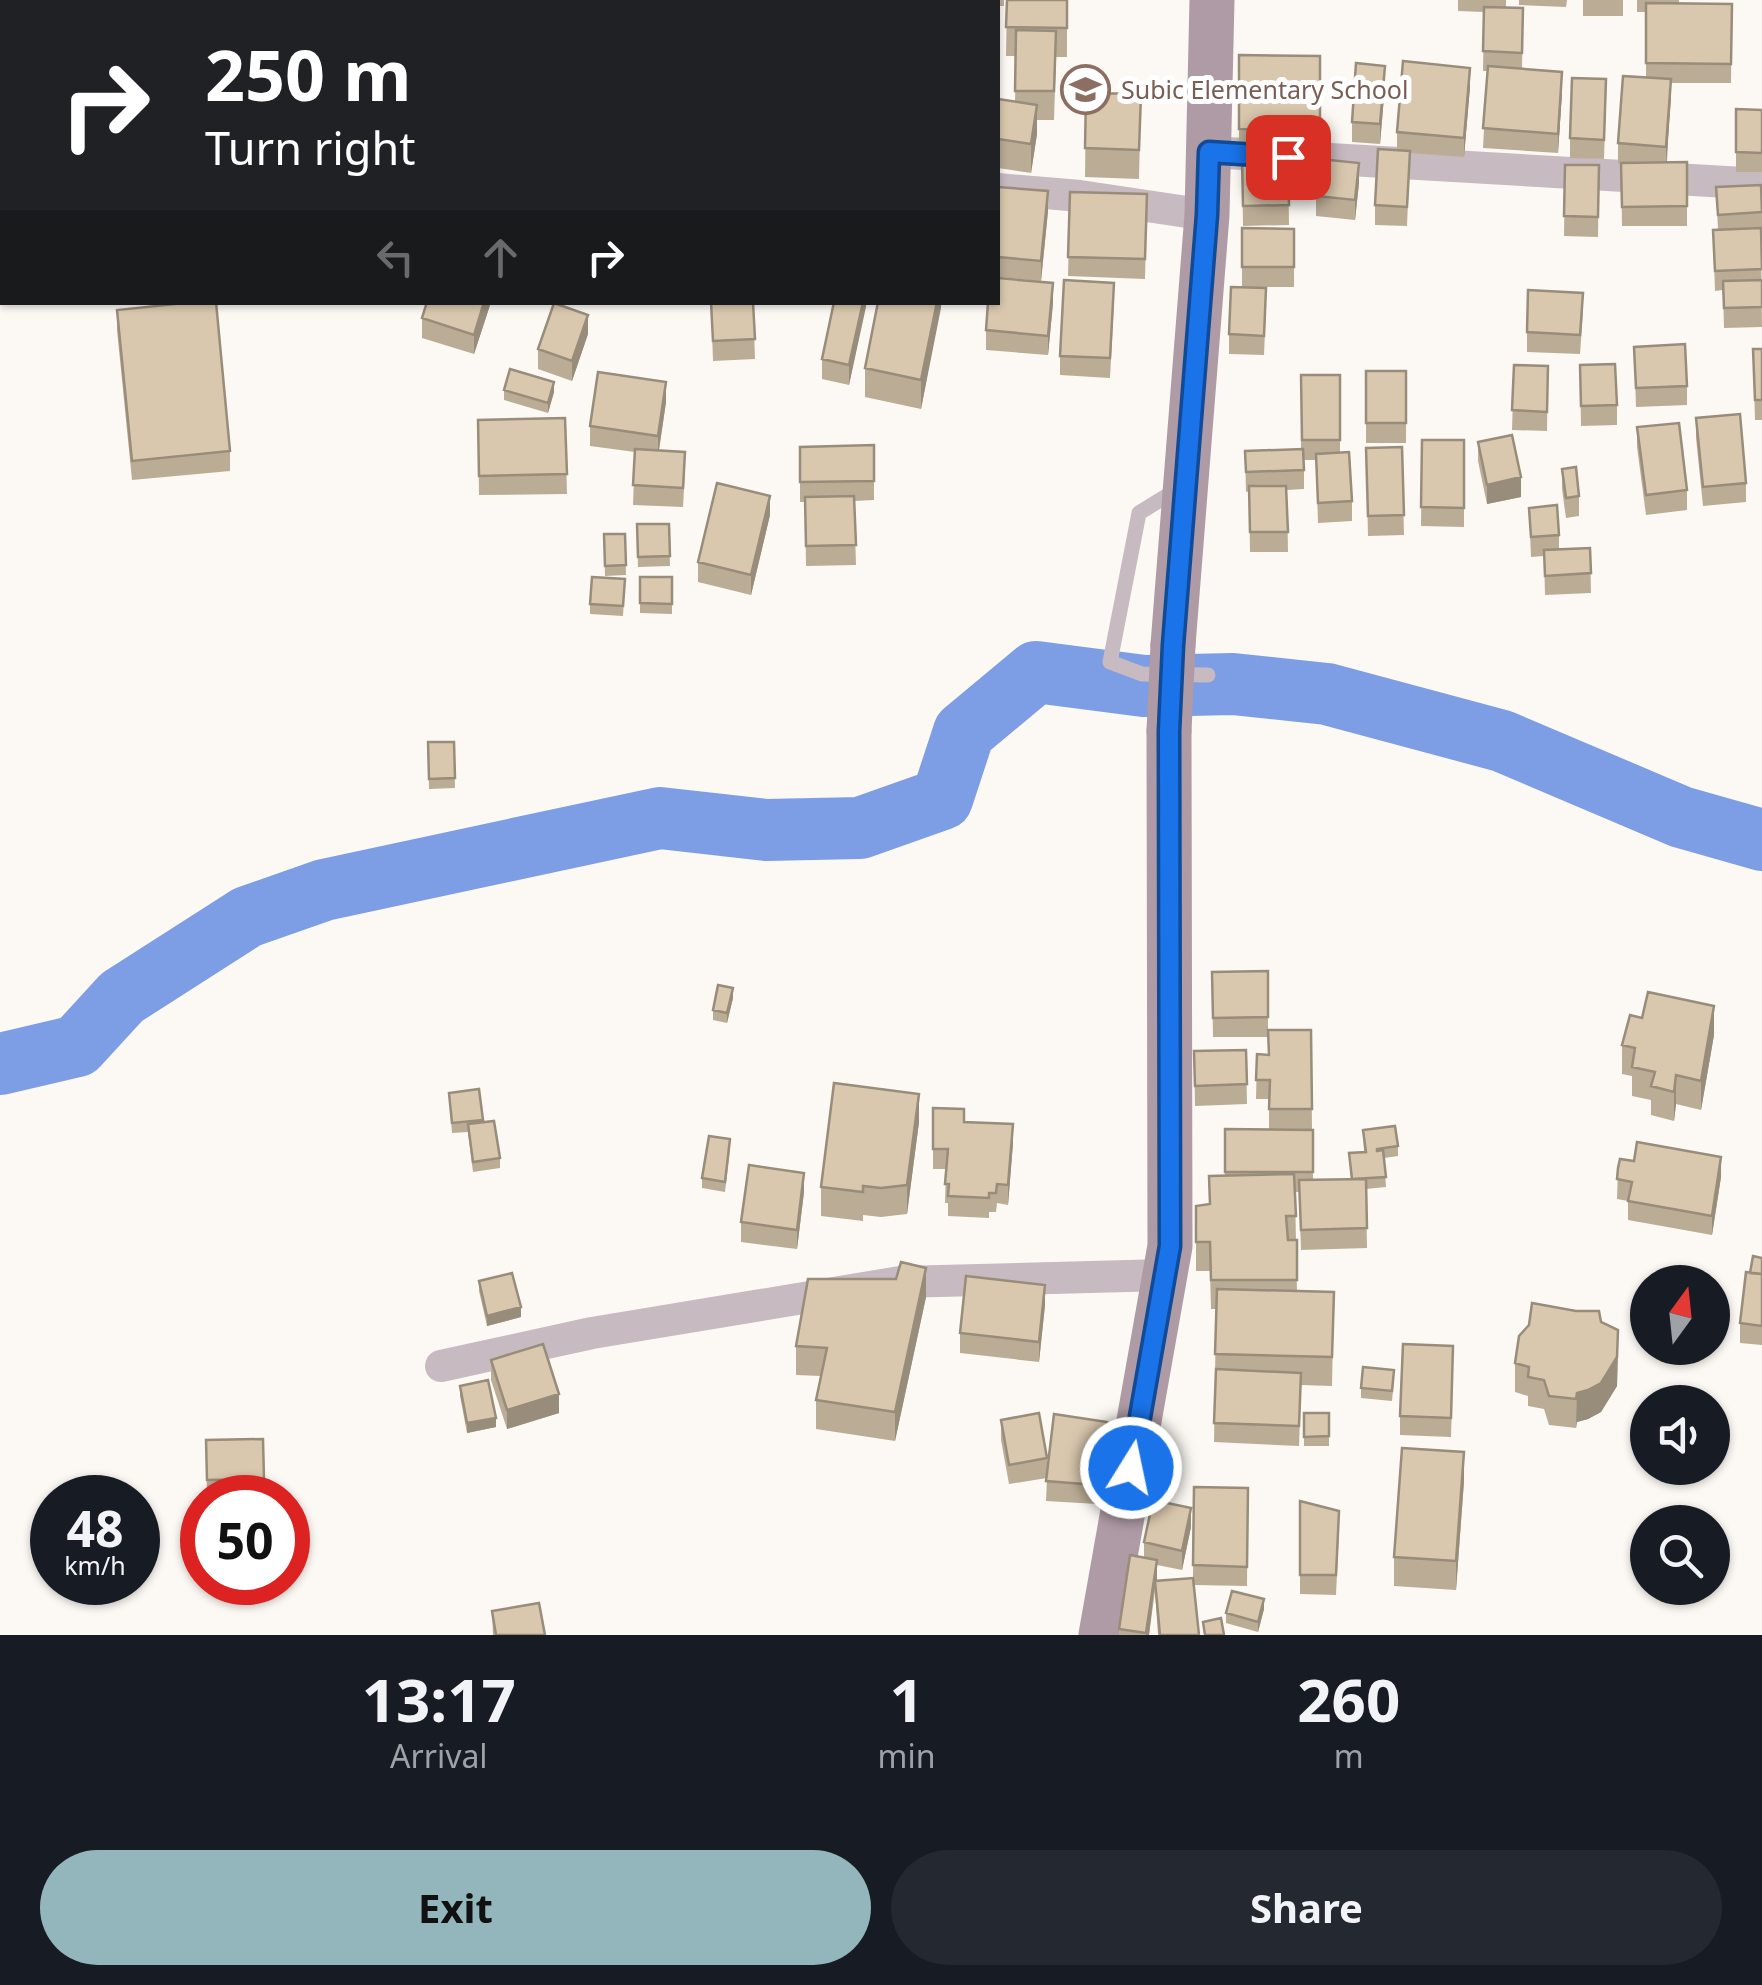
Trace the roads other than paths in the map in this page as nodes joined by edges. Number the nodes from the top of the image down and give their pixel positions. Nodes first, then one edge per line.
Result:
1 (1212, 0) edge
2 (1209, 152) junction
3 (1762, 184) edge
4 (1000, 189) edge
5 (1207, 215) junction
6 (1186, 484) junction
7 (1208, 675) dead end
8 (1165, 1274) junction
9 (441, 1366) dead end
10 (1101, 1635) edge

1 - 2 main road
2 - 3 street
2 - 5 main road
4 - 5 street
5 - 6 main road
6 - 7 lane
6 - 8 main road, bridge
8 - 9 street
8 - 10 main road

